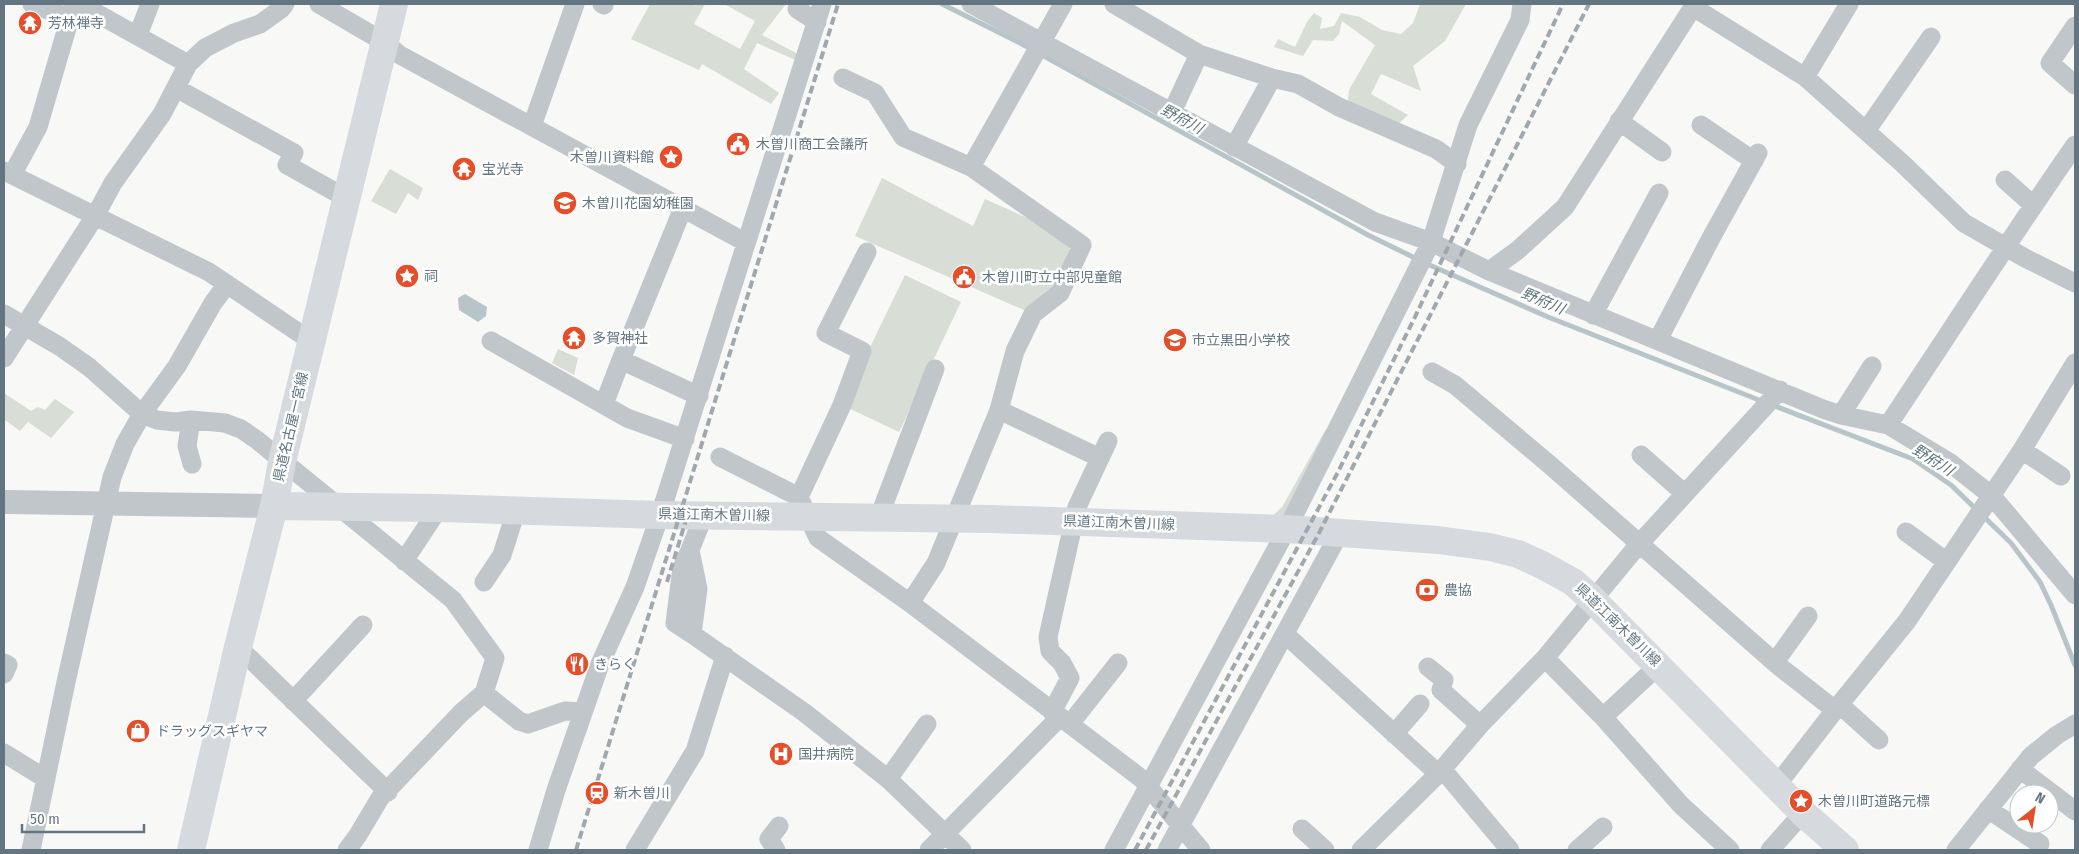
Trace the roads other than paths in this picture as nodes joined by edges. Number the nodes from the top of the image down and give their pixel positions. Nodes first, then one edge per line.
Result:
1 (32, 4) edge
2 (150, 4) edge
3 (285, 4) edge
4 (319, 4) edge
5 (394, 4) edge
6 (575, 4) edge
7 (971, 4) edge
8 (1063, 4) edge
9 (1114, 4) edge
10 (1522, 4) edge
11 (1849, 4) edge
12 (1694, 6) edge
13 (75, 9) edge
14 (797, 9) dead end
15 (819, 13) edge
16 (2075, 26) edge
17 (138, 35) junction
18 (1931, 37) dead end
19 (384, 42) junction
20 (1038, 50) junction
21 (1199, 54) junction
22 (188, 64) junction
23 (1805, 77) junction
24 (843, 78) dead end
25 (1272, 78) junction
26 (2075, 85) edge
27 (176, 88) junction
28 (1172, 112) junction
29 (1620, 121) junction
30 (1701, 125) dead end
31 (532, 126) junction
32 (1866, 131) junction
33 (2075, 145) edge
34 (1234, 147) junction
35 (1662, 152) dead end
36 (1457, 164) junction
37 (971, 167) junction
38 (8, 173) edge
39 (2006, 180) dead end
40 (1659, 193) dead end
41 (346, 198) junction
42 (2034, 205) junction
43 (683, 208) junction
44 (96, 216) junction
45 (745, 242) junction
46 (2005, 246) junction
47 (1429, 247) junction
48 (867, 252) dead end
49 (1489, 271) junction
50 (2075, 283) edge
51 (227, 284) junction
52 (4, 314) edge
53 (1593, 315) junction
54 (25, 326) junction
55 (1658, 340) junction
56 (312, 341) junction
57 (491, 342) dead end
58 (4, 358) edge
59 (621, 360) junction
60 (2075, 364) edge
61 (1872, 366) dead end
62 (936, 369) dead end
63 (1432, 372) dead end
64 (1779, 392) junction
65 (699, 396) junction
66 (604, 404) junction
67 (998, 410) junction
68 (142, 414) junction
69 (1841, 415) junction
70 (191, 420) junction
71 (1888, 425) junction
72 (685, 440) junction
73 (2022, 450) junction
74 (1640, 455) dead end
75 (720, 457) dead end
76 (282, 462) junction
77 (192, 464) dead end
78 (2061, 476) dead end
79 (1685, 494) junction
80 (1989, 499) junction
81 (4, 502) edge
82 (105, 503) junction
83 (274, 506) junction
84 (337, 506) junction
85 (804, 506) junction
86 (439, 508) junction
87 (516, 511) junction
88 (660, 515) junction
89 (704, 515) junction
90 (879, 517) junction
91 (954, 518) junction
92 (1073, 522) junction
93 (1287, 529) junction
94 (1906, 532) dead end
95 (1339, 534) junction
96 (1639, 544) junction
97 (404, 561) junction
98 (1947, 562) junction
99 (484, 582) dead end
100 (2075, 595) edge
101 (1593, 600) junction
102 (910, 603) junction
103 (1808, 616) dead end
104 (363, 625) dead end
105 (1286, 635) junction
106 (238, 647) junction
107 (725, 656) junction
108 (1545, 658) junction
109 (4, 662) edge
110 (1775, 662) junction
111 (1118, 663) dead end
112 (1659, 665) junction
113 (1428, 667) dead end
114 (4, 674) edge
115 (484, 693) junction
116 (293, 701) junction
117 (1420, 704) dead end
118 (1837, 707) junction
119 (582, 712) junction
120 (1603, 717) junction
121 (1060, 718) junction
122 (927, 724) dead end
123 (2075, 724) edge
124 (1480, 725) junction
125 (1394, 734) junction
126 (1879, 740) dead end
127 (4, 753) edge
128 (2020, 769) junction
129 (1439, 773) junction
130 (46, 779) junction
131 (888, 779) junction
132 (1777, 785) junction
133 (1147, 787) junction
134 (388, 792) junction
135 (1988, 809) junction
136 (2075, 811) edge
137 (1803, 813) junction
138 (1181, 825) junction
139 (779, 826) dead end
140 (1603, 827) dead end
141 (1302, 828) dead end
142 (944, 835) junction
143 (2040, 844) dead end
144 (639, 848) edge
145 (32, 850) edge
146 (190, 850) edge
147 (346, 850) edge
148 (538, 850) edge
149 (776, 850) edge
150 (929, 850) edge
151 (962, 850) edge
152 (1114, 850) edge
153 (1167, 850) edge
154 (1201, 850) edge
155 (1324, 850) edge
156 (1361, 850) edge
157 (1510, 850) edge
158 (1577, 850) edge
159 (1730, 850) edge
160 (1770, 850) edge
161 (1845, 850) edge
162 (1956, 850) edge

1 - 13 street
2 - 17 street
3 - 22 street
4 - 19 street
5 - 19 main road, 県道名古屋一宮線
6 - 31 street
7 - 20 street
8 - 20 street
9 - 21 street
10 - 36 street
11 - 23 street
12 - 23 street
12 - 29 street
13 - 17 street
13 - 38 street
14 - 15 street
15 - 45 street
16 - 26 street
17 - 22 street
18 - 32 street
19 - 31 street
19 - 41 main road, 県道名古屋一宮線
20 - 28 street
20 - 37 street
21 - 25 street
21 - 28 street
22 - 27 street
23 - 32 street
24 - 37 street
25 - 34 street
25 - 36 street
27 - 41 street
27 - 44 street
28 - 34 street
29 - 35 street
29 - 49 street
30 - 55 street
31 - 43 street
32 - 46 street
33 - 42 street
34 - 47 street
36 - 47 street
37 - 67 street
38 - 44 street
39 - 42 street
40 - 53 street
41 - 56 main road, 県道名古屋一宮線
42 - 46 street
43 - 45 street
43 - 59 street
44 - 51 street
44 - 54 street
45 - 65 street
46 - 50 street
46 - 71 street
47 - 49 street
47 - 93 street
48 - 85 street
49 - 53 street
51 - 56 street
51 - 68 street
52 - 54 street
53 - 55 street
54 - 58 street
54 - 68 street
55 - 64 street
56 - 76 main road, 県道名古屋一宮線
57 - 66 street
59 - 65 street
59 - 66 street
60 - 73 street
61 - 69 street
62 - 90 street
63 - 96 street
64 - 69 street
64 - 79 street
65 - 72 street
66 - 72 street
67 - 91 street
67 - 92 street
68 - 70 street
68 - 82 street
69 - 71 street
70 - 76 street
70 - 77 street
71 - 80 street
72 - 88 street
73 - 78 street
73 - 80 street
74 - 79 street
75 - 85 street
76 - 83 main road, 県道名古屋一宮線
76 - 84 street
79 - 96 street
80 - 98 street
80 - 100 street
81 - 82 street
82 - 83 street
82 - 130 street
83 - 84 main road, 県道江南木曽川線
83 - 106 main road, 県道名古屋一宮線
84 - 86 main road, 県道江南木曽川線
84 - 97 street
85 - 89 main road, 県道江南木曽川線
85 - 90 main road, 県道江南木曽川線
85 - 102 street
86 - 87 main road, 県道江南木曽川線
86 - 97 street
87 - 88 main road, 県道江南木曽川線
87 - 99 street
88 - 89 main road, 県道江南木曽川線
88 - 119 street
89 - 107 street
90 - 91 main road, 県道江南木曽川線
91 - 92 main road, 県道江南木曽川線
91 - 102 street
92 - 93 main road, 県道江南木曽川線
92 - 121 street
93 - 95 main road, 県道江南木曽川線
93 - 133 street
94 - 98 street
95 - 101 main road, 県道江南木曽川線
95 - 105 street
96 - 101 street
96 - 110 street
97 - 115 street
98 - 118 street
101 - 108 street
101 - 112 main road, 県道江南木曽川線
102 - 121 street
103 - 110 street
104 - 116 street
105 - 125 street
105 - 138 street
106 - 116 street
106 - 146 main road, 県道名古屋一宮線
107 - 131 street
107 - 144 street
108 - 120 street
108 - 124 street
109 - 114 street
110 - 118 street
111 - 121 street
112 - 120 street
112 - 132 main road, 県道江南木曽川線
113 - 124 street
115 - 119 street
115 - 134 street
116 - 134 street
117 - 125 street
118 - 126 street
118 - 132 street
119 - 148 street
120 - 159 street
121 - 133 street
121 - 142 street
122 - 131 street
123 - 128 street
124 - 129 street
125 - 129 street
127 - 130 street
128 - 135 street
128 - 136 street
129 - 156 street
129 - 157 street
130 - 145 street
131 - 142 street
132 - 137 main road, 県道江南木曽川線
133 - 138 street
133 - 152 street
134 - 147 street
135 - 143 street
135 - 162 street
137 - 160 street
137 - 161 main road, 県道江南木曽川線
138 - 153 street
138 - 154 street
139 - 149 street
140 - 158 street
141 - 155 street
142 - 150 street
142 - 151 street

